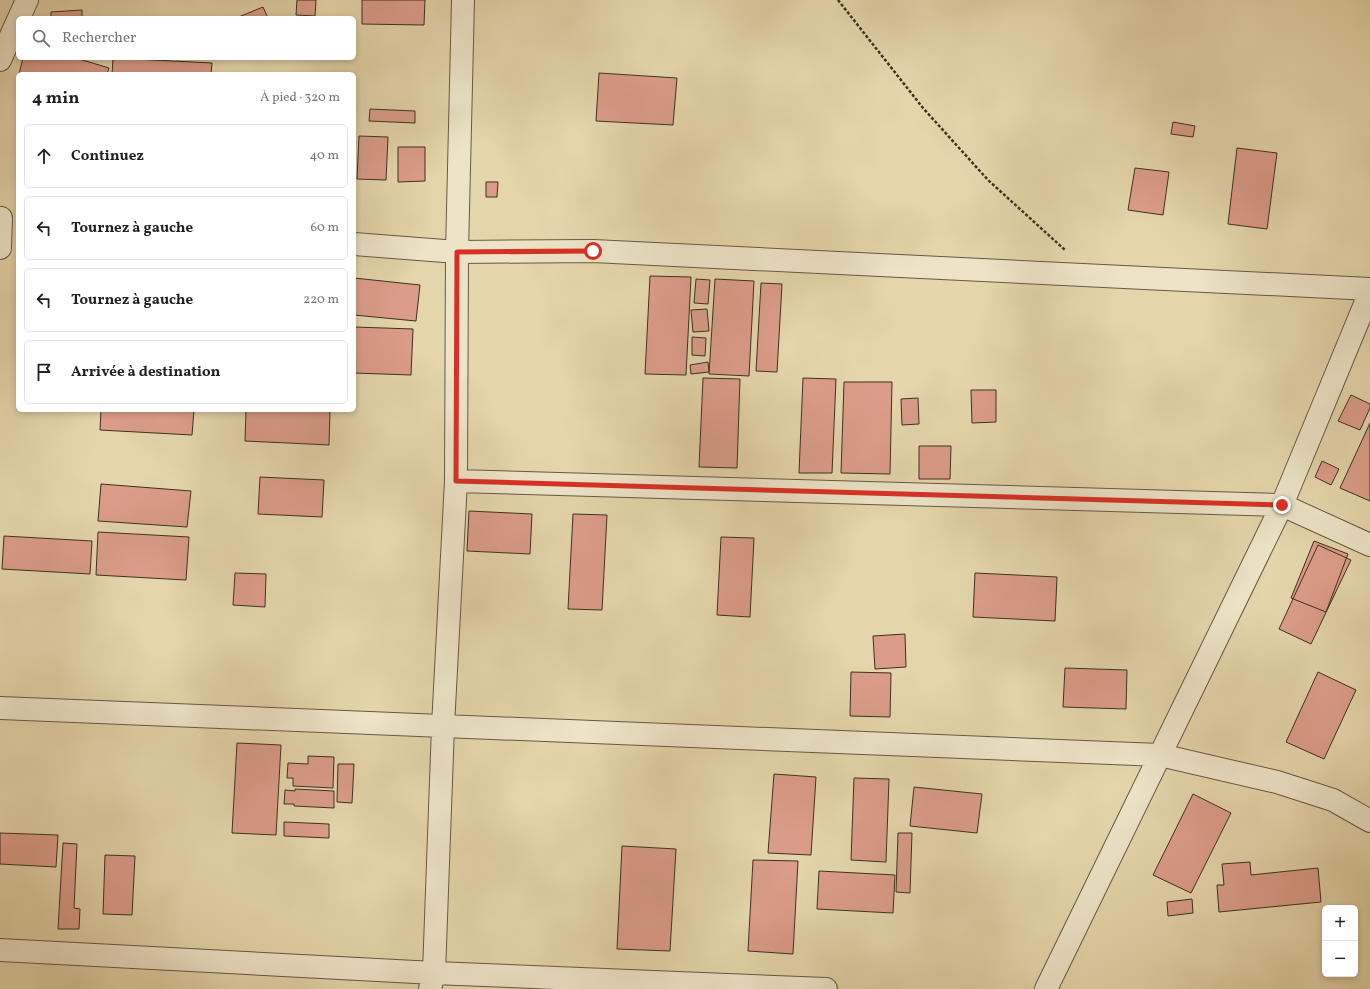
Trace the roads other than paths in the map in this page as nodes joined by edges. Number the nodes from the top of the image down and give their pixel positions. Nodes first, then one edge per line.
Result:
1 (27, 0) edge
2 (463, 0) edge
3 (19, 16) edge
4 (16, 24) edge
5 (0, 60) edge
6 (6, 219) edge
7 (356, 244) edge
8 (0, 248) edge
9 (457, 252) junction
10 (1370, 288) edge
11 (1370, 292) edge
12 (456, 481) junction
13 (1282, 505) junction
14 (1370, 545) edge
15 (0, 708) edge
16 (443, 726) junction
17 (1160, 755) junction
18 (1370, 822) edge
19 (0, 950) edge
20 (432, 981) edge
21 (826, 989) edge
22 (1046, 989) edge

1 - 3 street
2 - 9 street
4 - 5 street
6 - 8 street
7 - 9 street
9 - 10 street
9 - 12 street
11 - 13 street
12 - 13 street
12 - 16 street
13 - 14 street
13 - 17 street
15 - 16 street
16 - 17 street
16 - 20 street
17 - 18 street
17 - 22 street
19 - 20 street
20 - 21 street

